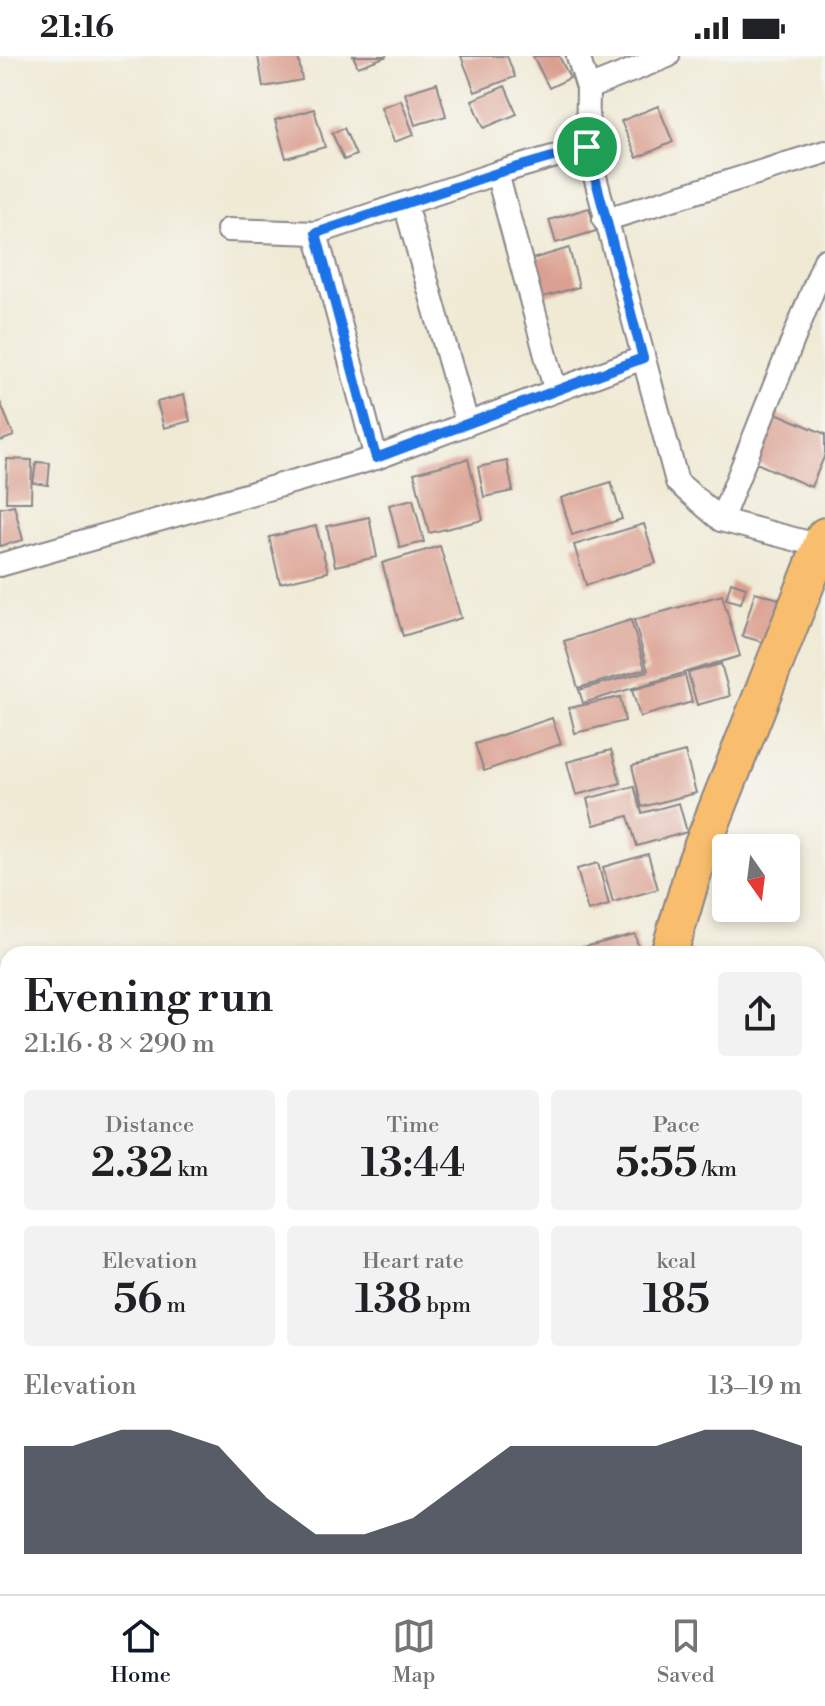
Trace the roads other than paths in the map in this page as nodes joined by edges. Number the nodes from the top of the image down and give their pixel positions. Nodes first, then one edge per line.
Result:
1 (578, 56) edge
2 (668, 56) edge
3 (588, 88) junction
4 (587, 147) junction
5 (825, 152) edge
6 (497, 173) junction
7 (405, 204) junction
8 (604, 220) junction
9 (228, 230) dead end
10 (316, 233) junction
11 (825, 260) edge
12 (643, 358) junction
13 (555, 389) junction
14 (467, 423) junction
15 (376, 458) junction
16 (721, 520) junction
17 (823, 541) edge
18 (0, 565) edge
19 (671, 946) edge

1 - 3 street
2 - 3 street
3 - 4 street
4 - 6 street
4 - 8 street
5 - 8 street
6 - 7 street
6 - 13 street
7 - 10 street
7 - 14 street
8 - 12 street
9 - 10 street
10 - 15 street
11 - 16 street
12 - 13 street
12 - 16 street
13 - 14 street
14 - 15 street
15 - 18 street
16 - 17 street
17 - 19 main road

